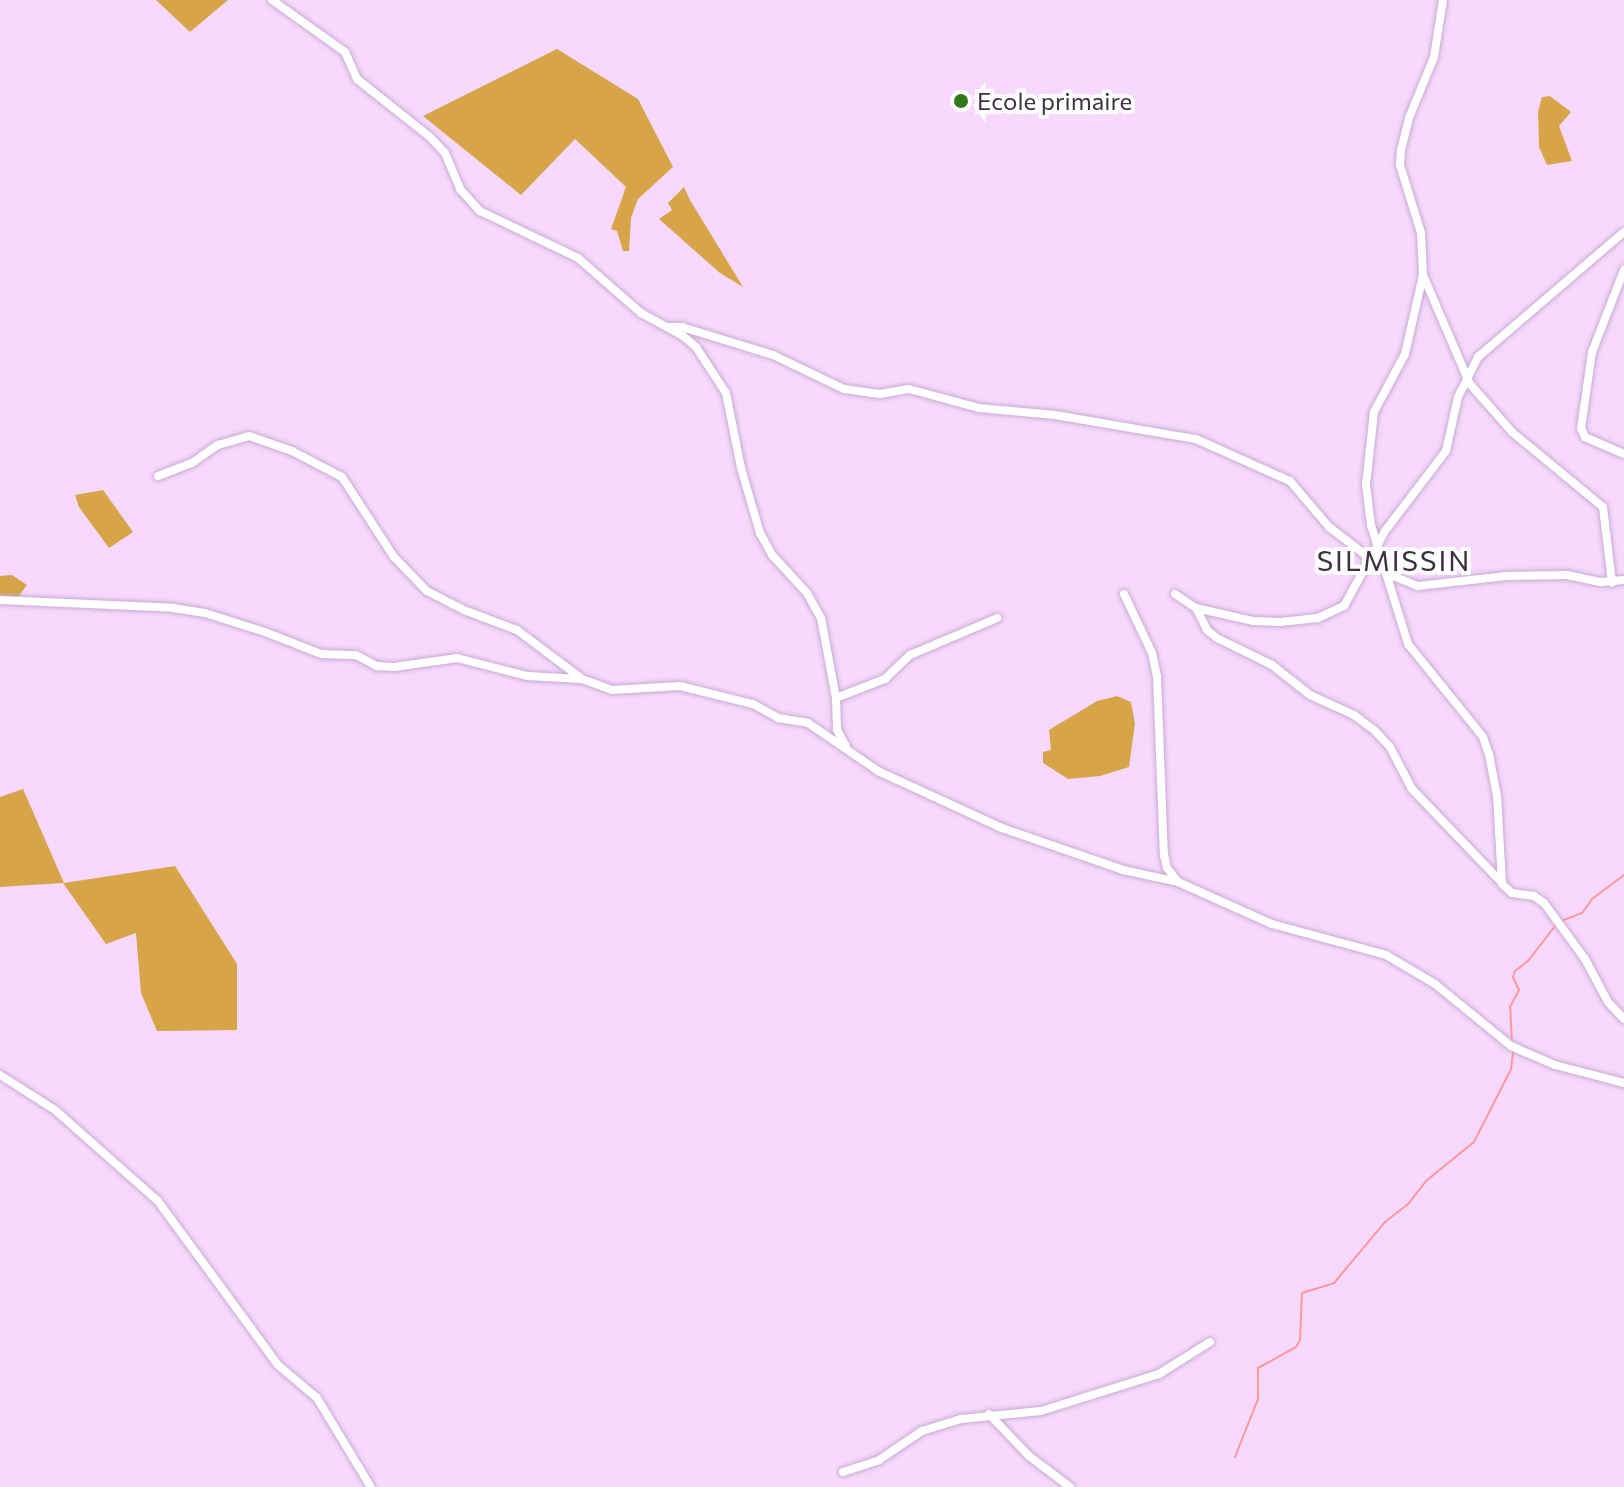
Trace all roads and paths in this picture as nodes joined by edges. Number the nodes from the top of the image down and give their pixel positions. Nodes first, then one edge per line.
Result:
1 (272, 0) edge
2 (1443, 0) edge
3 (1624, 232) edge
4 (1624, 270) edge
5 (1423, 275) junction
6 (667, 327) junction
7 (1466, 379) junction
8 (1624, 454) edge
9 (158, 476) dead end
10 (1378, 544) junction
11 (1370, 558) junction
12 (1384, 568) junction
13 (1624, 580) edge
14 (1612, 582) junction
15 (1124, 594) dead end
16 (1175, 594) dead end
17 (0, 600) edge
18 (1196, 608) junction
19 (997, 618) dead end
20 (582, 679) junction
21 (836, 698) junction
22 (852, 753) junction
23 (1178, 882) junction
24 (1502, 884) junction
25 (1624, 1019) edge
26 (0, 1075) edge
27 (1624, 1083) edge
28 (1210, 1342) dead end
29 (989, 1414) junction
30 (843, 1472) dead end
31 (371, 1487) edge
32 (1070, 1487) edge

1 - 6 street
2 - 5 street
3 - 7 street
4 - 8 street
5 - 7 street
5 - 10 street
6 - 11 street
6 - 21 street
7 - 10 street
7 - 14 street
9 - 20 street
10 - 11 street
10 - 12 street
11 - 12 street
11 - 18 street
12 - 14 street
12 - 24 street
13 - 14 street
15 - 23 street
16 - 18 street
17 - 20 street
18 - 24 street
19 - 21 street
20 - 22 street
21 - 22 street
22 - 23 street
23 - 27 street
24 - 25 street
26 - 31 street
28 - 29 street
29 - 30 street
29 - 32 street

